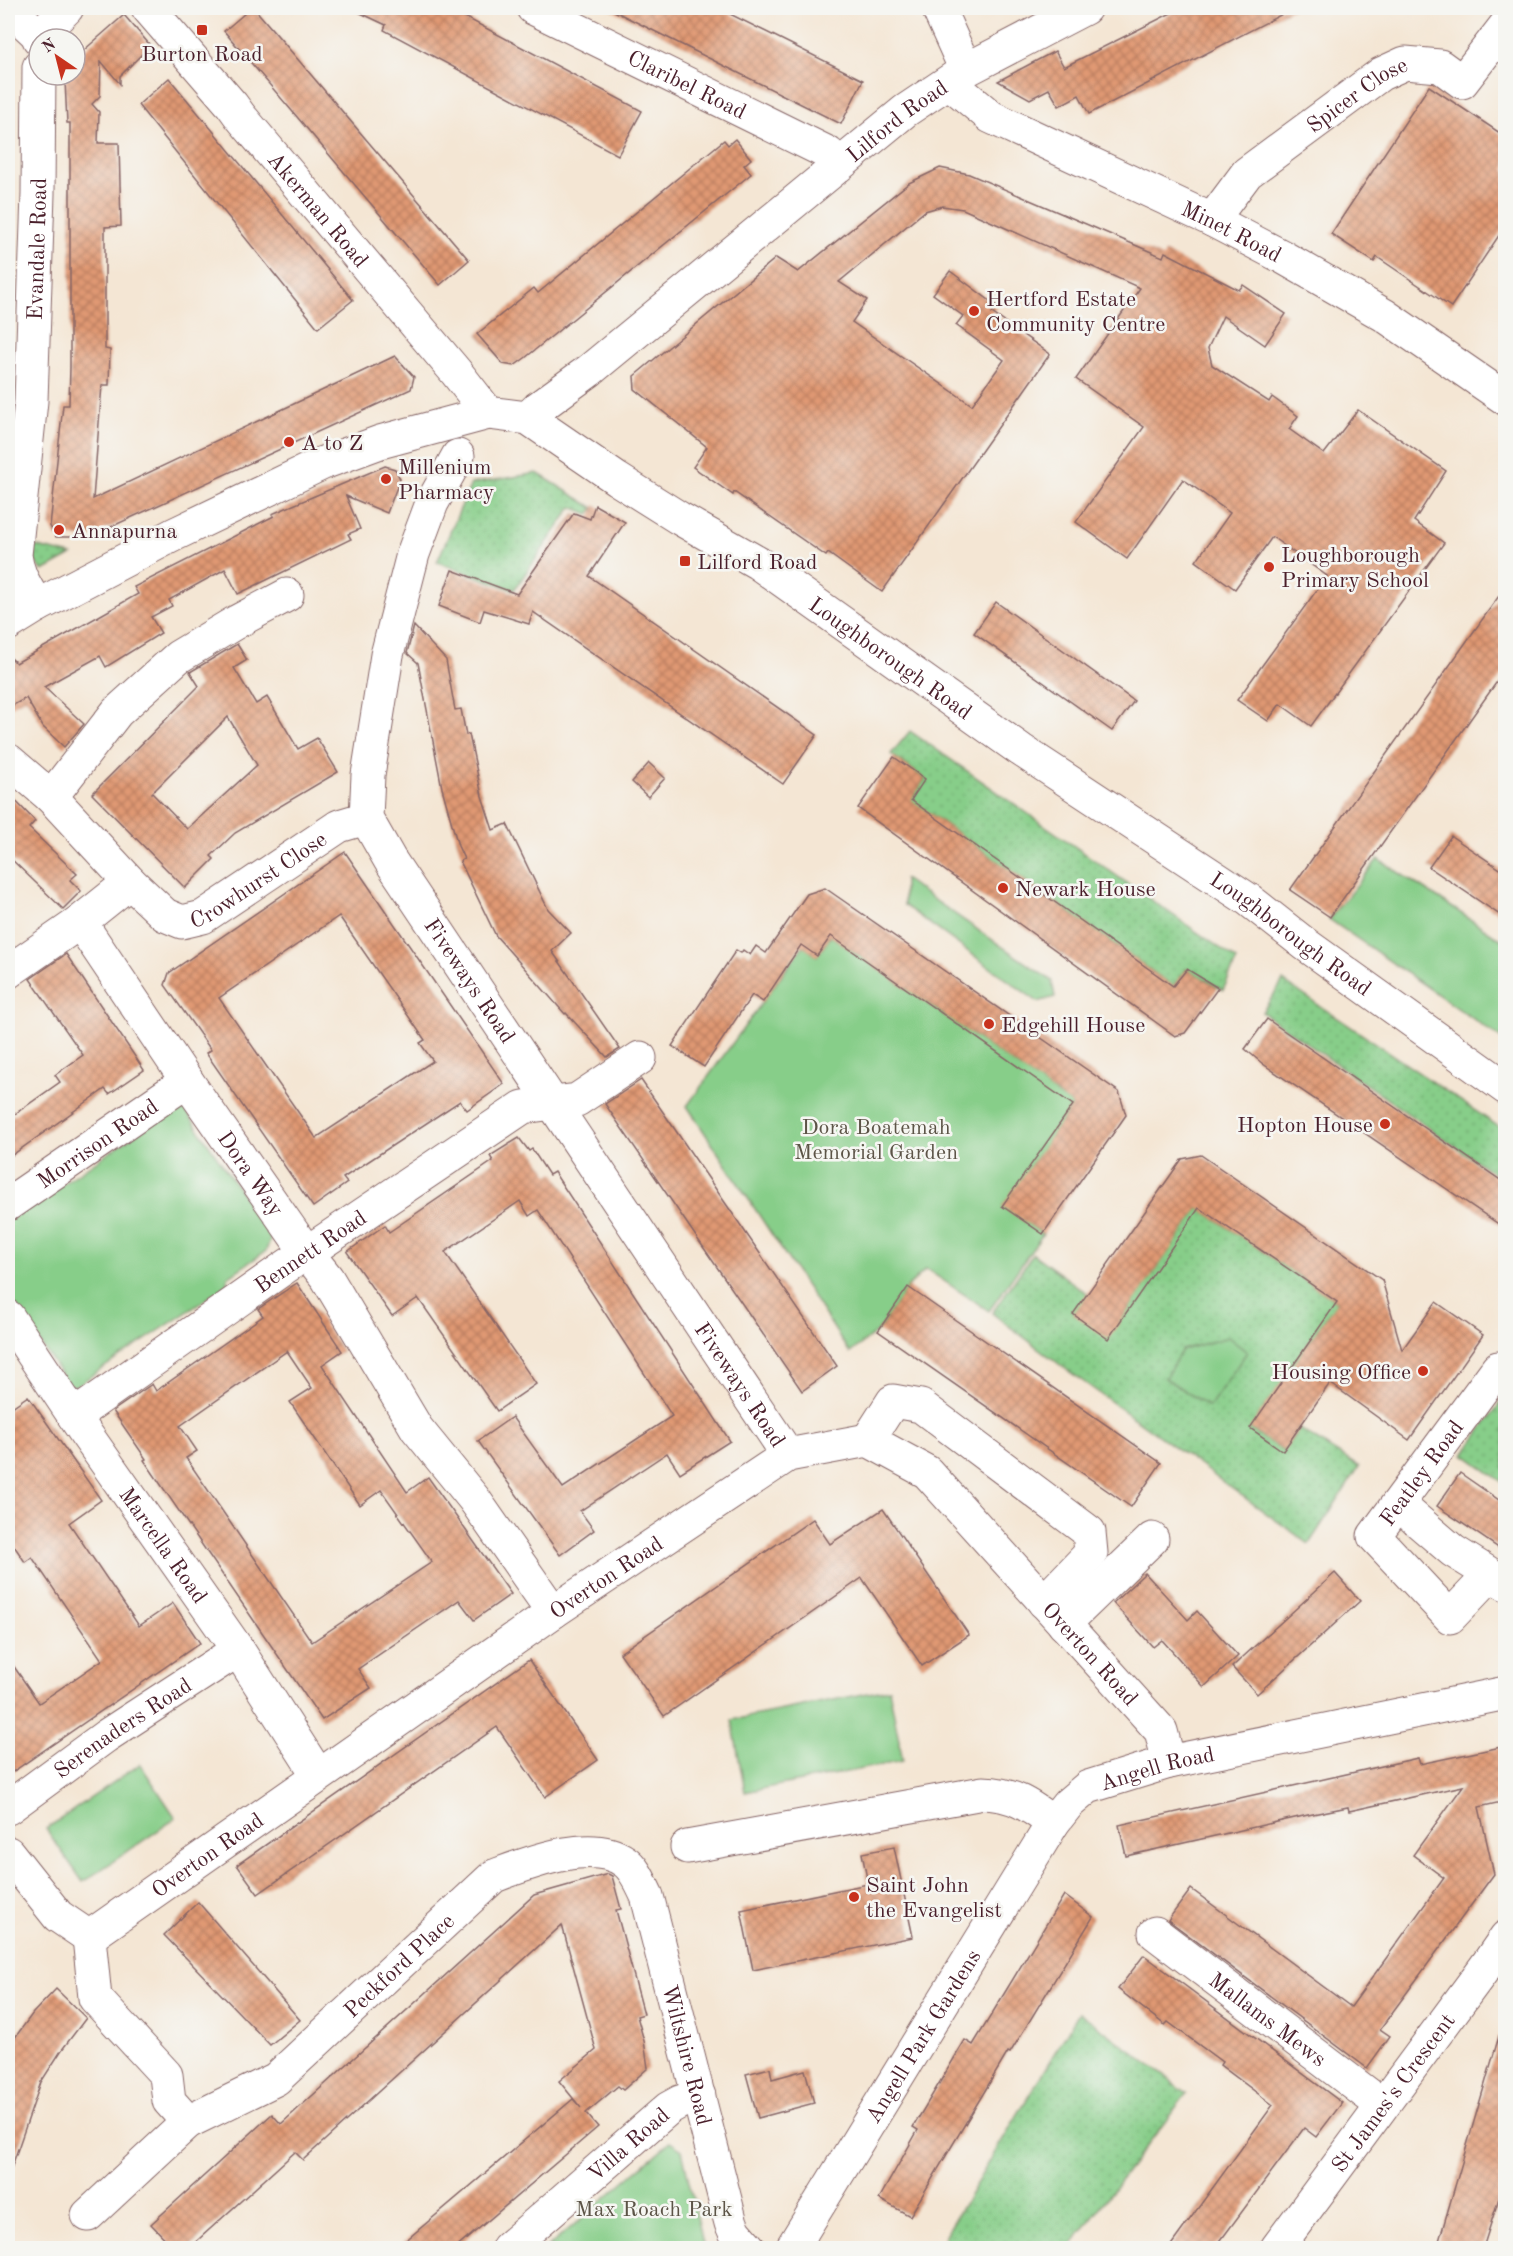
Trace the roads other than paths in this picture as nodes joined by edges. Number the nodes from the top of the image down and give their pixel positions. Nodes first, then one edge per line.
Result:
1 (9, 8) edge
2 (67, 8) edge
3 (148, 8) edge
4 (533, 8) edge
5 (938, 8) edge
6 (1085, 8) edge
7 (1506, 25) edge
8 (53, 27) edge
9 (27, 31) edge
10 (958, 76) junction
11 (39, 87) edge
12 (839, 165) junction
13 (1212, 220) junction
14 (1506, 399) edge
15 (488, 413) junction
16 (528, 418) junction
17 (458, 456) dead end
18 (287, 595) dead end
19 (37, 606) junction
20 (8, 624) edge
21 (9, 766) edge
22 (51, 797) junction
23 (366, 818) junction
24 (130, 882) junction
25 (80, 922) junction
26 (8, 972) edge
27 (640, 1058) dead end
28 (187, 1082) junction
29 (1506, 1088) edge
30 (552, 1103) junction
31 (8, 1204) edge
32 (307, 1253) junction
33 (8, 1317) edge
34 (1506, 1368) edge
35 (74, 1416) junction
36 (868, 1440) junction
37 (788, 1455) junction
38 (1398, 1504) junction
39 (1152, 1539) dead end
40 (1498, 1579) edge
41 (553, 1612) junction
42 (1054, 1613) junction
43 (238, 1650) junction
44 (1506, 1693) edge
45 (1169, 1762) junction
46 (318, 1775) junction
47 (8, 1808) edge
48 (1053, 1823) junction
49 (687, 1847) dead end
50 (8, 1853) edge
51 (625, 1861) joint
52 (1155, 1933) dead end
53 (89, 1937) junction
54 (1506, 1937) edge
55 (1496, 1974) edge
56 (699, 2096) junction
57 (1382, 2105) junction
58 (188, 2122) junction
59 (88, 2215) dead end
60 (508, 2248) edge
61 (749, 2248) edge
62 (792, 2248) edge
63 (1277, 2248) edge

1 - 9 street
2 - 8 street
3 - 15 street, Akerman Road
4 - 12 street, Claribel Road
5 - 10 street
6 - 10 street, Lilford Road
7 - 13 street, Spicer Close
10 - 12 street, Lilford Road
10 - 13 street, Minet Road
11 - 19 street, Evandale Road
12 - 16 street, Lilford Road
13 - 14 street, Minet Road
15 - 16 street, Loughborough Road
15 - 19 street, Loughborough Road
16 - 29 street, Loughborough Road
17 - 23 street
18 - 22 street
19 - 20 street, Loughborough Road
21 - 22 street, Crowhurst Close
22 - 24 street, Crowhurst Close
23 - 24 street, Crowhurst Close
23 - 30 street, Fiveways Road
24 - 25 street
25 - 26 street
25 - 28 street, Dora Way
27 - 30 street, Bennett Road
28 - 31 street, Morrison Road
28 - 32 street, Dora Way
30 - 32 street, Bennett Road
30 - 37 street, Fiveways Road
32 - 35 street, Bennett Road
32 - 41 street, Dora Way
33 - 35 street, Marcella Road
34 - 38 street, Featley Road
35 - 43 street, Marcella Road
36 - 37 street, Overton Road
36 - 42 street, Overton Road
36 - 42 street
37 - 41 street, Overton Road
38 - 40 street
38 - 40 street, Featley Road
39 - 42 street
41 - 46 street, Overton Road
42 - 45 street, Overton Road
43 - 46 street, Marcella Road
43 - 47 street, Serenaders Road
44 - 45 street, Angell Road
45 - 48 street, Angell Road
46 - 53 street, Overton Road
48 - 49 street
48 - 62 street, Angell Park Gardens
50 - 53 street
51 - 56 street, Wiltshire Road
51 - 58 street, Peckford Place
52 - 57 street, Mallams Mews
53 - 58 street
54 - 55 street, St James's Crescent
55 - 57 street, St James's Crescent
56 - 60 street, Villa Road
56 - 61 street, Wiltshire Road
57 - 63 street, St James's Crescent
58 - 59 street, Peckford Place

